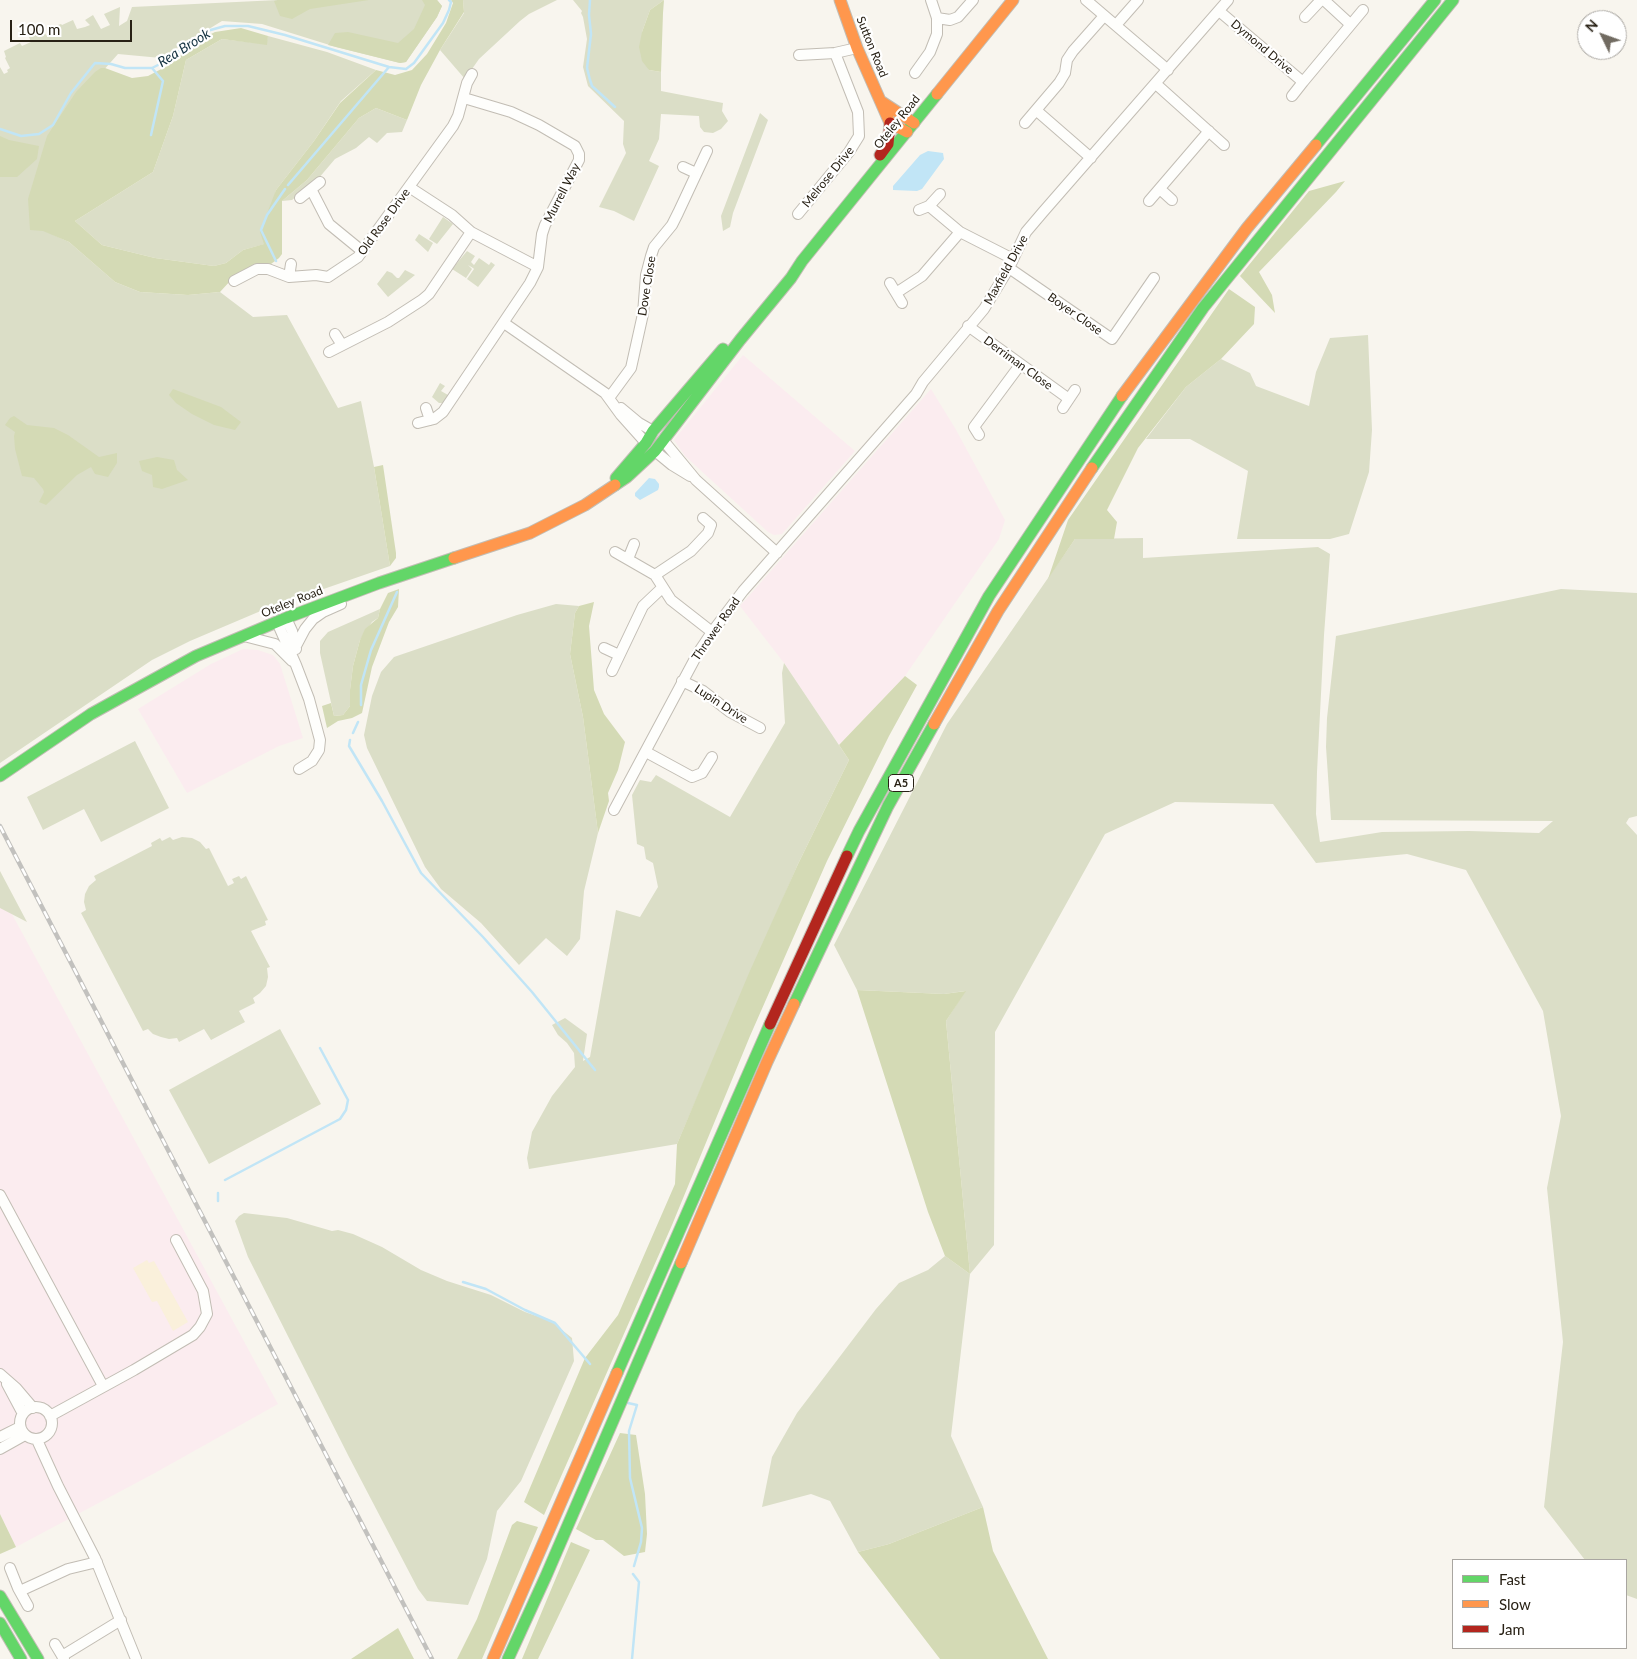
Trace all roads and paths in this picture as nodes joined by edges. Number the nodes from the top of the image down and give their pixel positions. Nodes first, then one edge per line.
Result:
1 (840, 0) edge
2 (931, 0) edge
3 (973, 0) edge
4 (1013, 0) edge
5 (1086, 0) edge
6 (1138, 0) edge
7 (1228, 0) edge
8 (1322, 0) edge
9 (1435, 0) edge
10 (1453, 0) edge
11 (1363, 10) dead end
12 (1219, 11) junction
13 (1104, 16) junction
14 (1305, 17) dead end
15 (937, 18) junction
16 (1350, 24) junction
17 (1116, 26) junction
18 (809, 43) dead end
19 (857, 48) junction
20 (835, 53) junction
21 (799, 55) dead end
22 (811, 55) junction
23 (1168, 70) junction
24 (915, 73) dead end
25 (472, 74) dead end
26 (1303, 82) junction
27 (1156, 84) junction
28 (1292, 96) dead end
29 (464, 98) junction
30 (882, 102) junction
31 (1037, 111) junction
32 (890, 122) junction
33 (1025, 123) dead end
34 (911, 128) junction
35 (1209, 131) junction
36 (1224, 144) dead end
37 (706, 151) dead end
38 (1090, 158) junction
39 (683, 168) dead end
40 (696, 173) junction
41 (320, 182) dead end
42 (409, 187) junction
43 (311, 189) junction
44 (1160, 189) junction
45 (940, 194) dead end
46 (300, 198) dead end
47 (853, 198) junction
48 (1172, 200) dead end
49 (1148, 201) dead end
50 (929, 206) junction
51 (800, 207) dead end
52 (919, 210) dead end
53 (471, 232) junction
54 (960, 232) junction
55 (362, 251) junction
56 (802, 261) junction
57 (1011, 263) junction
58 (291, 264) dead end
59 (538, 267) junction
60 (289, 277) junction
61 (1140, 278) dead end
62 (234, 281) dead end
63 (890, 283) dead end
64 (896, 293) junction
65 (902, 303) dead end
66 (504, 323) junction
67 (968, 326) junction
68 (336, 334) dead end
69 (342, 345) junction
70 (330, 352) dead end
71 (1020, 365) junction
72 (611, 400) junction
73 (426, 408) dead end
74 (1063, 408) dead end
75 (430, 420) junction
76 (418, 423) dead end
77 (973, 431) dead end
78 (653, 432) junction
79 (663, 440) junction
80 (650, 447) junction
81 (695, 479) junction
82 (711, 523) dead end
83 (634, 544) dead end
84 (615, 552) dead end
85 (777, 553) junction
86 (628, 559) junction
87 (655, 575) junction
88 (379, 583) junction
89 (662, 588) junction
90 (282, 620) junction
91 (712, 632) junction
92 (244, 636) junction
93 (296, 646) junction
94 (604, 648) dead end
95 (619, 656) junction
96 (296, 665) junction
97 (612, 671) dead end
98 (682, 682) junction
99 (760, 728) dead end
100 (646, 752) junction
101 (712, 757) dead end
102 (299, 769) dead end
103 (0, 776) edge
104 (614, 810) dead end
105 (0, 1195) edge
106 (176, 1240) dead end
107 (2, 1376) edge
108 (103, 1386) junction
109 (33, 1408) junction
110 (23, 1414) junction
111 (50, 1416) junction
112 (23, 1431) junction
113 (0, 1437) edge
114 (38, 1440) junction
115 (0, 1449) edge
116 (97, 1562) junction
117 (10, 1568) dead end
118 (20, 1591) junction
119 (0, 1596) edge
120 (28, 1606) dead end
121 (121, 1620) junction
122 (0, 1623) edge
123 (55, 1644) dead end
124 (18, 1658) edge
125 (63, 1658) edge
126 (38, 1659) edge
127 (136, 1659) edge
128 (493, 1659) edge
129 (508, 1659) edge

1 - 19 main road, Sutton Road
2 - 15 street
3 - 15 street
4 - 34 main road, Oteley Road
5 - 13 street
6 - 17 street
7 - 12 street, Maxfield Drive
8 - 14 street
8 - 16 street
9 - 128 main road, A5
10 - 129 main road, A5
11 - 16 street, Dymond Drive
12 - 23 street, Maxfield Drive
12 - 26 street, Dymond Drive
13 - 17 street
13 - 31 street
15 - 24 street
16 - 26 street, Dymond Drive
17 - 23 street
18 - 22 street
19 - 20 street
19 - 30 main road, Sutton Road
20 - 22 street
20 - 51 street, Melrose Drive
21 - 22 street
23 - 27 street, Maxfield Drive
25 - 29 street, Old Rose Drive
26 - 28 street
27 - 35 street
27 - 38 street, Maxfield Drive
29 - 42 street, Old Rose Drive
29 - 59 street, Murrell Way
30 - 32 main road, Sutton Road
30 - 34 main road, Sutton Road
31 - 33 street
31 - 38 street
32 - 34 main road
32 - 47 main road
34 - 47 main road, Oteley Road
35 - 36 street
35 - 44 street
37 - 40 street, Dove Close
38 - 57 street, Maxfield Drive
39 - 40 street
40 - 72 street, Dove Close
41 - 43 street
42 - 53 street
42 - 55 street, Old Rose Drive
43 - 46 street
43 - 55 street
44 - 48 street
44 - 49 street
45 - 50 street
47 - 56 main road, Oteley Road
50 - 52 street
50 - 54 street
53 - 59 street
53 - 69 street
54 - 57 street
54 - 64 street
55 - 60 street, Old Rose Drive
56 - 78 main road, Oteley Road
56 - 79 main road, Oteley Road
57 - 61 street, Boyer Close
57 - 67 street, Maxfield Drive
58 - 60 street
59 - 66 street, Murrell Way
60 - 62 street, Old Rose Drive
63 - 64 street
64 - 65 street
66 - 72 street
66 - 75 street, Murrell Way
67 - 71 street, Derriman Close
67 - 85 street, Maxfield Drive
68 - 69 street
69 - 70 street
71 - 74 street, Derriman Close
71 - 77 street
72 - 78 street
72 - 80 street
73 - 75 street
75 - 76 street, Murrell Way
78 - 79 main road
78 - 80 main road, Oteley Road
79 - 80 main road, Oteley Road
79 - 81 street
80 - 81 street
80 - 88 main road, Oteley Road
81 - 85 street
82 - 87 street
83 - 86 street
84 - 86 street
85 - 91 street, Thrower Road
86 - 87 street
87 - 89 street
88 - 90 main road, Oteley Road
88 - 93 street
89 - 91 street
89 - 95 street
90 - 92 main road, Oteley Road
90 - 93 street
90 - 96 street
91 - 98 street, Thrower Road
92 - 96 street
92 - 103 main road, Oteley Road
93 - 96 street
94 - 95 street
95 - 97 street
96 - 102 street
98 - 99 street, Lupin Drive
98 - 100 street, Thrower Road
100 - 101 street
100 - 104 street, Thrower Road
105 - 108 street
106 - 108 street
107 - 109 street
107 - 110 street
108 - 111 street
109 - 110 street
109 - 111 street
110 - 112 street
111 - 114 street
112 - 113 street
112 - 114 street
112 - 115 street
114 - 116 street
116 - 118 street
116 - 121 street
117 - 118 street
118 - 120 street
119 - 126 main road
121 - 125 street
121 - 127 street
122 - 124 main road
123 - 125 street

